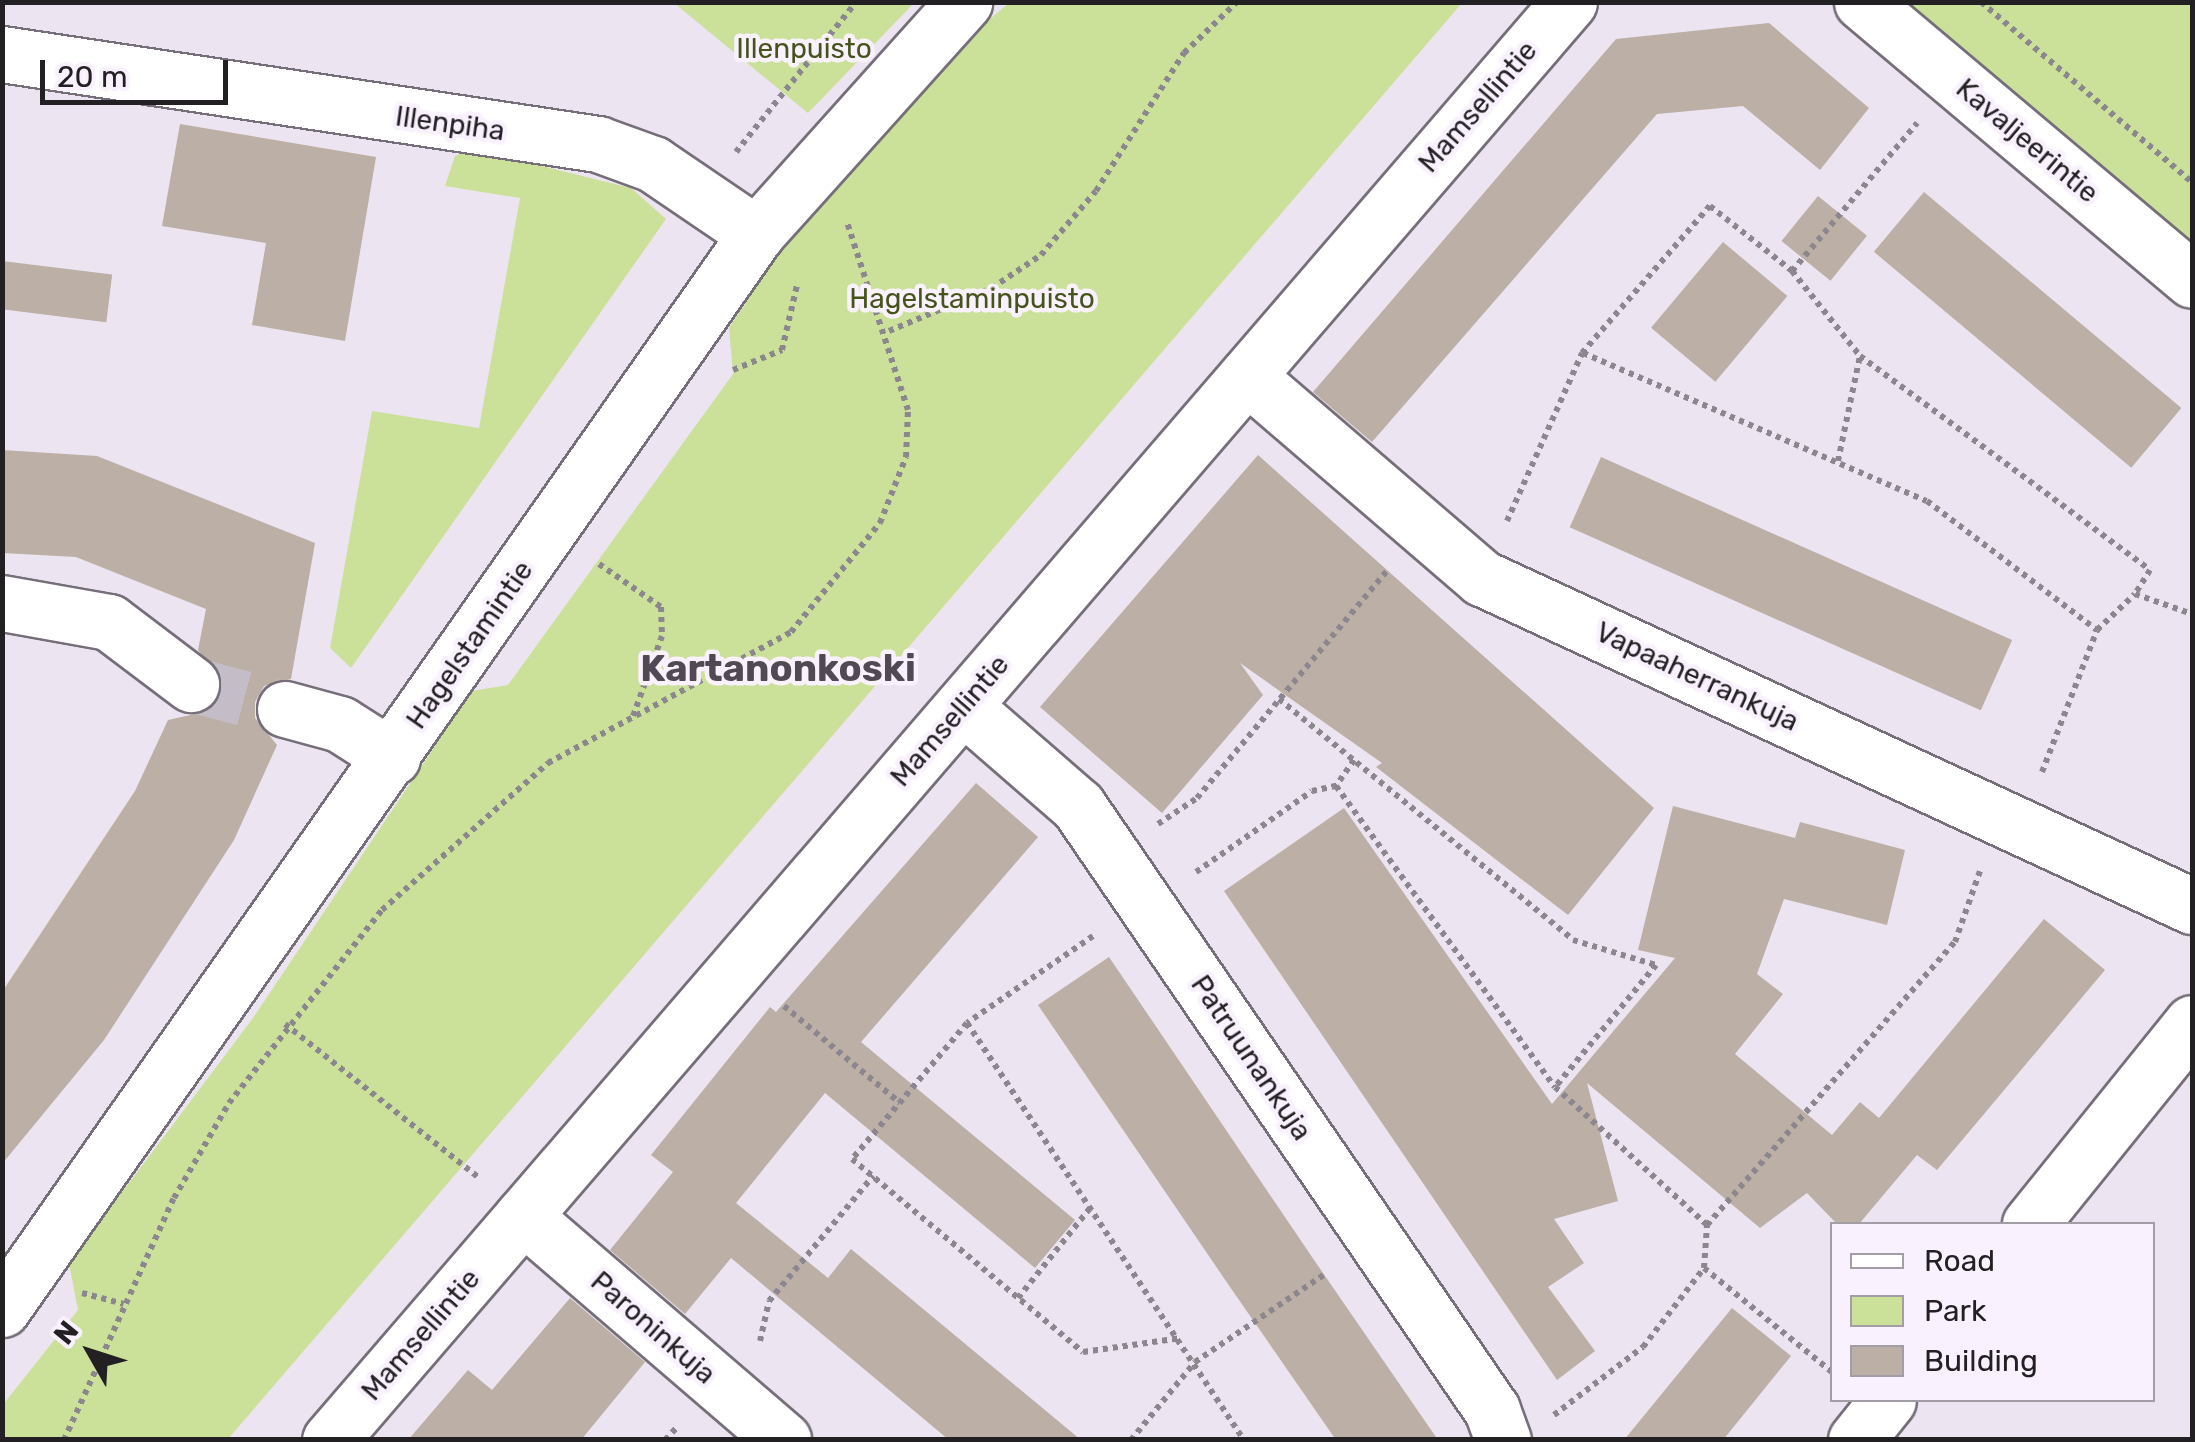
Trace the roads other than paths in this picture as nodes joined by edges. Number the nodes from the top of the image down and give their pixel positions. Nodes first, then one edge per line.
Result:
1 (964, 2) edge
2 (1568, 2) edge
3 (1862, 2) edge
4 (2, 54) edge
5 (756, 234) junction
6 (2192, 280) edge
7 (1247, 376) junction
8 (2, 603) edge
9 (191, 684) tunnel mouth
10 (962, 706) junction
11 (285, 709) tunnel mouth
12 (392, 757) junction
13 (2192, 906) edge
14 (2192, 1023) edge
15 (523, 1216) junction
16 (2032, 1222) edge
17 (2, 1309) edge
18 (1886, 1402) edge
19 (1526, 1429) edge
20 (330, 1440) edge
21 (783, 1440) edge
22 (1856, 1440) edge

1 - 5 street, Hagelstamintie
2 - 7 street, Mamsellintie
3 - 6 street, Kavaljeerintie
4 - 5 street, Illenpiha
5 - 12 street, Hagelstamintie
7 - 10 street, Mamsellintie
7 - 13 street, Vapaaherrankuja
8 - 9 street
10 - 15 street, Mamsellintie
10 - 19 street, Patruunankuja
11 - 12 street
12 - 17 street, Hagelstamintie
14 - 16 street
15 - 20 street, Mamsellintie
15 - 21 street, Paroninkuja
18 - 22 street

